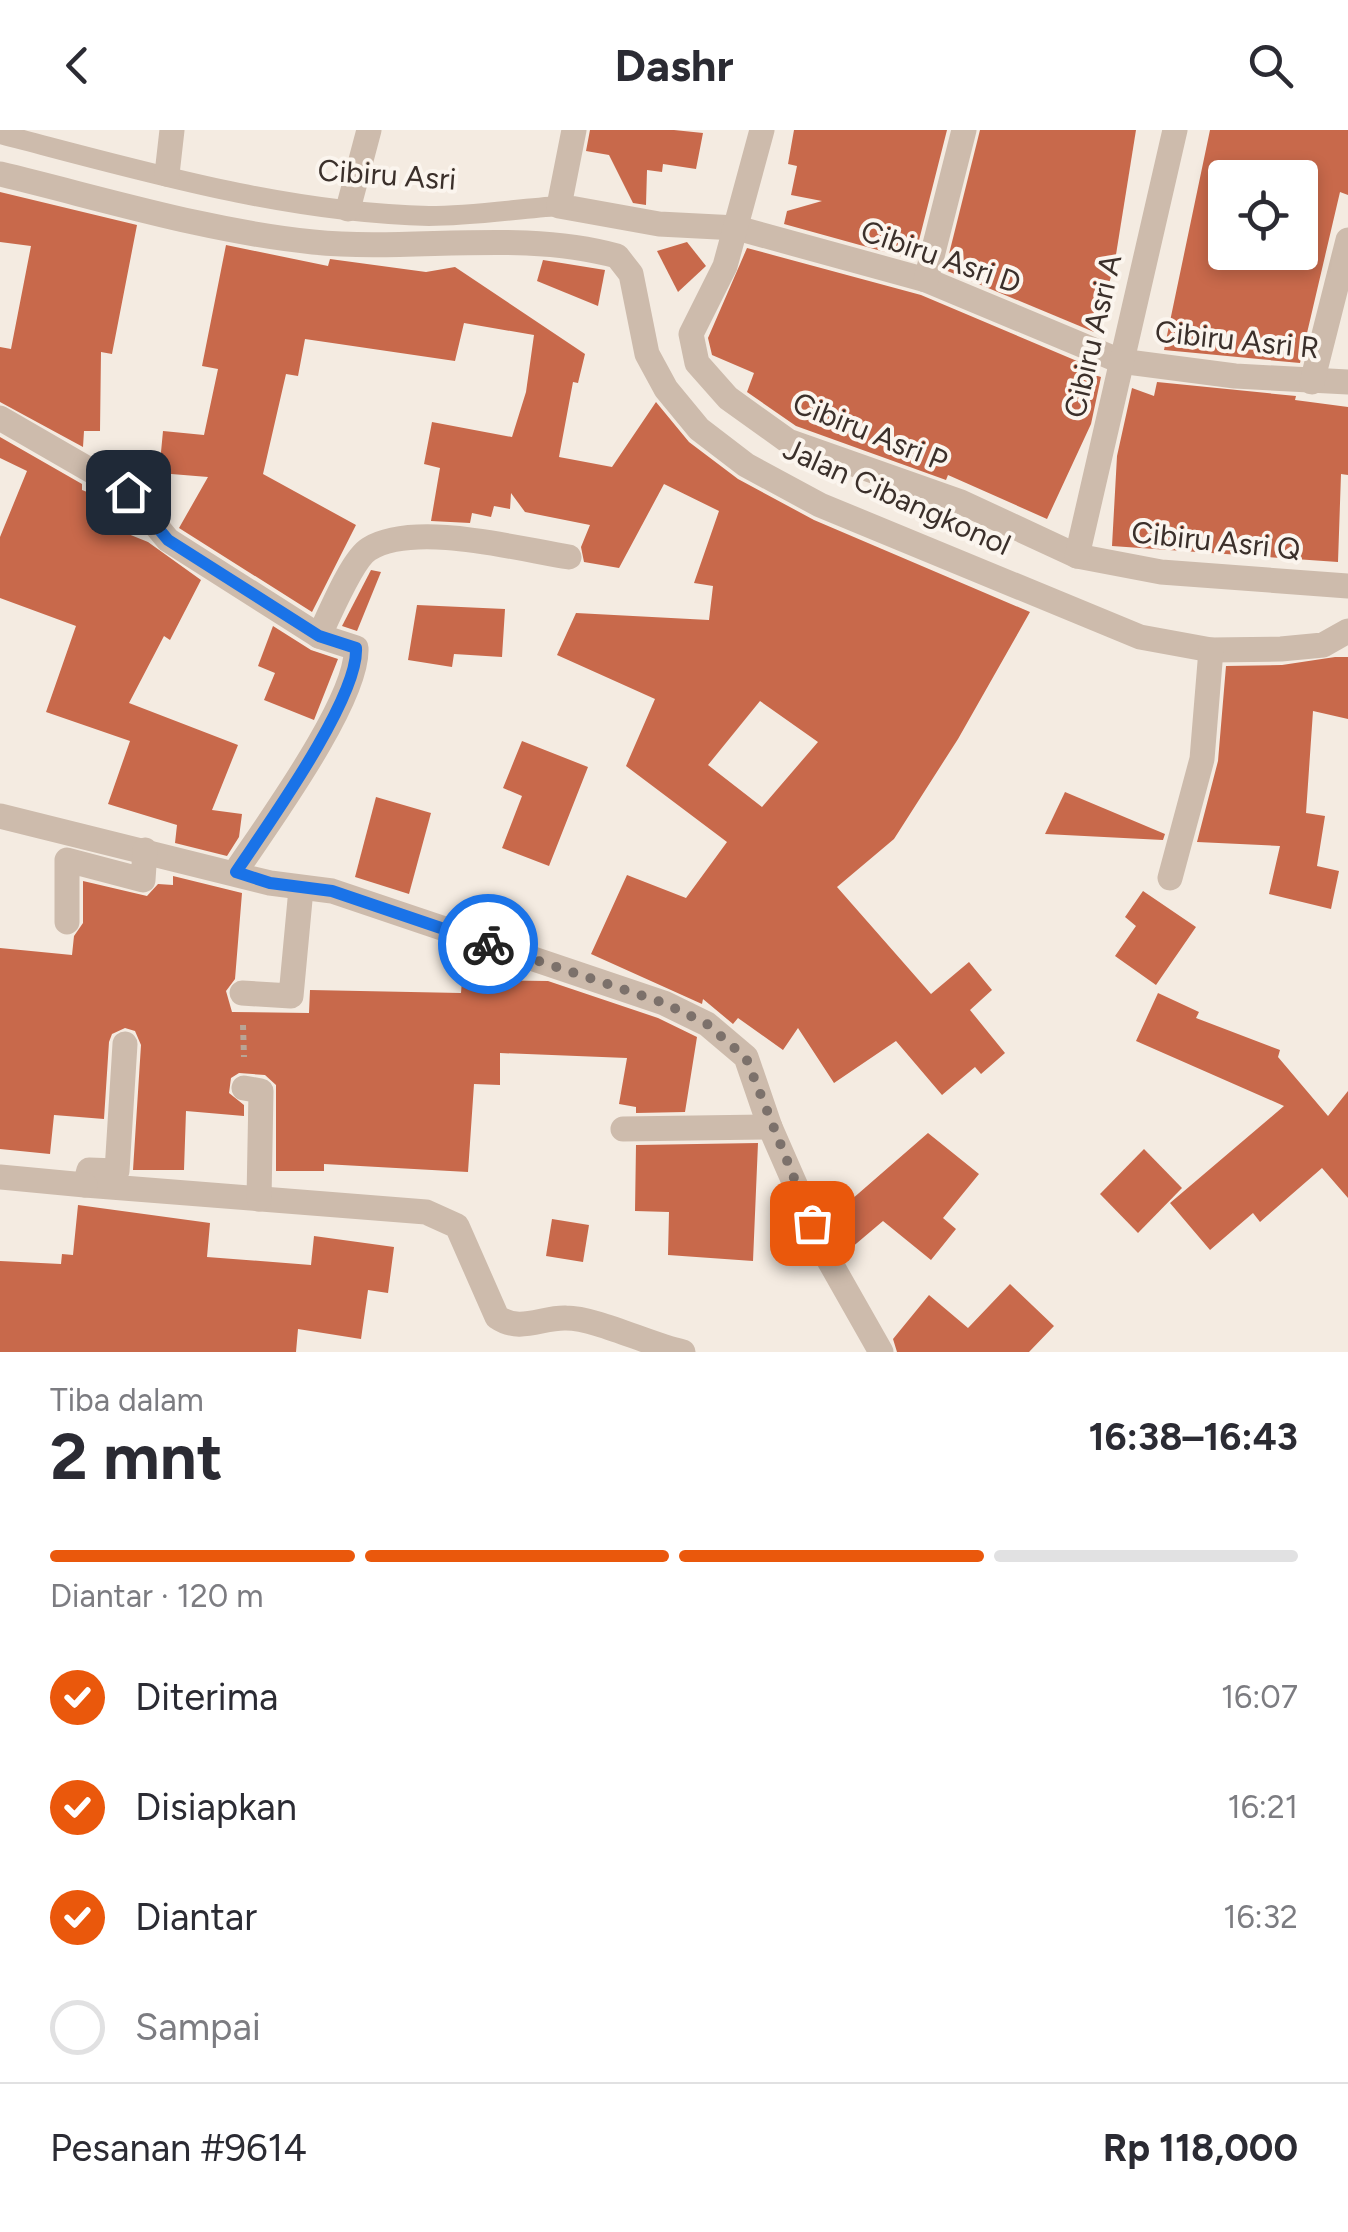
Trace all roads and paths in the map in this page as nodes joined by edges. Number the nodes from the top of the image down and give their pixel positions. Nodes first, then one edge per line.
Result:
1 (172, 130) edge
2 (370, 130) edge
3 (574, 130) edge
4 (762, 130) edge
5 (964, 130) edge
6 (1175, 130) edge
7 (0, 134) edge
8 (0, 174) edge
9 (167, 174) junction
10 (559, 206) junction
11 (348, 209) junction
12 (736, 228) junction
13 (1348, 240) edge
14 (926, 280) junction
15 (1120, 361) junction
16 (1312, 382) junction
17 (1348, 382) edge
18 (0, 418) edge
19 (1077, 556) junction
20 (569, 557) dead end
21 (1348, 586) edge
22 (1348, 630) edge
23 (319, 636) junction
24 (1211, 650) junction
25 (0, 816) edge
26 (145, 850) junction
27 (236, 872) junction
28 (1170, 878) dead end
29 (301, 889) junction
30 (68, 922) dead end
31 (242, 993) joint
32 (125, 1044) dead end
33 (244, 1088) joint
34 (770, 1127) junction
35 (623, 1129) dead end
36 (0, 1177) edge
37 (86, 1185) junction
38 (259, 1199) junction
39 (877, 1351) edge
40 (682, 1352) edge

1 - 9 street
2 - 11 street
3 - 10 street
4 - 12 street
5 - 14 street
6 - 15 street, Cibiru Asri A
7 - 9 lane, Cibiru Asri
8 - 24 street, Jalan Cibangkonol
9 - 11 lane, Cibiru Asri
10 - 11 lane, Cibiru Asri
10 - 12 street, Cibiru Asri
12 - 14 street, Cibiru Asri D
12 - 19 street, Cibiru Asri P
13 - 16 street
14 - 15 street, Cibiru Asri D
15 - 16 street, Cibiru Asri R
15 - 19 street, Cibiru Asri A
16 - 17 street, Cibiru Asri R
18 - 23 street
19 - 21 street, Cibiru Asri Q
20 - 23 street
22 - 24 street, Jalan Cibangkonol
23 - 27 street
24 - 28 street
25 - 26 street
26 - 27 street
26 - 30 street
27 - 29 street
29 - 31 street
29 - 34 street
31 - 33 path
32 - 37 street
33 - 38 street
34 - 35 street
34 - 39 street
36 - 37 street
37 - 38 street
38 - 40 street

